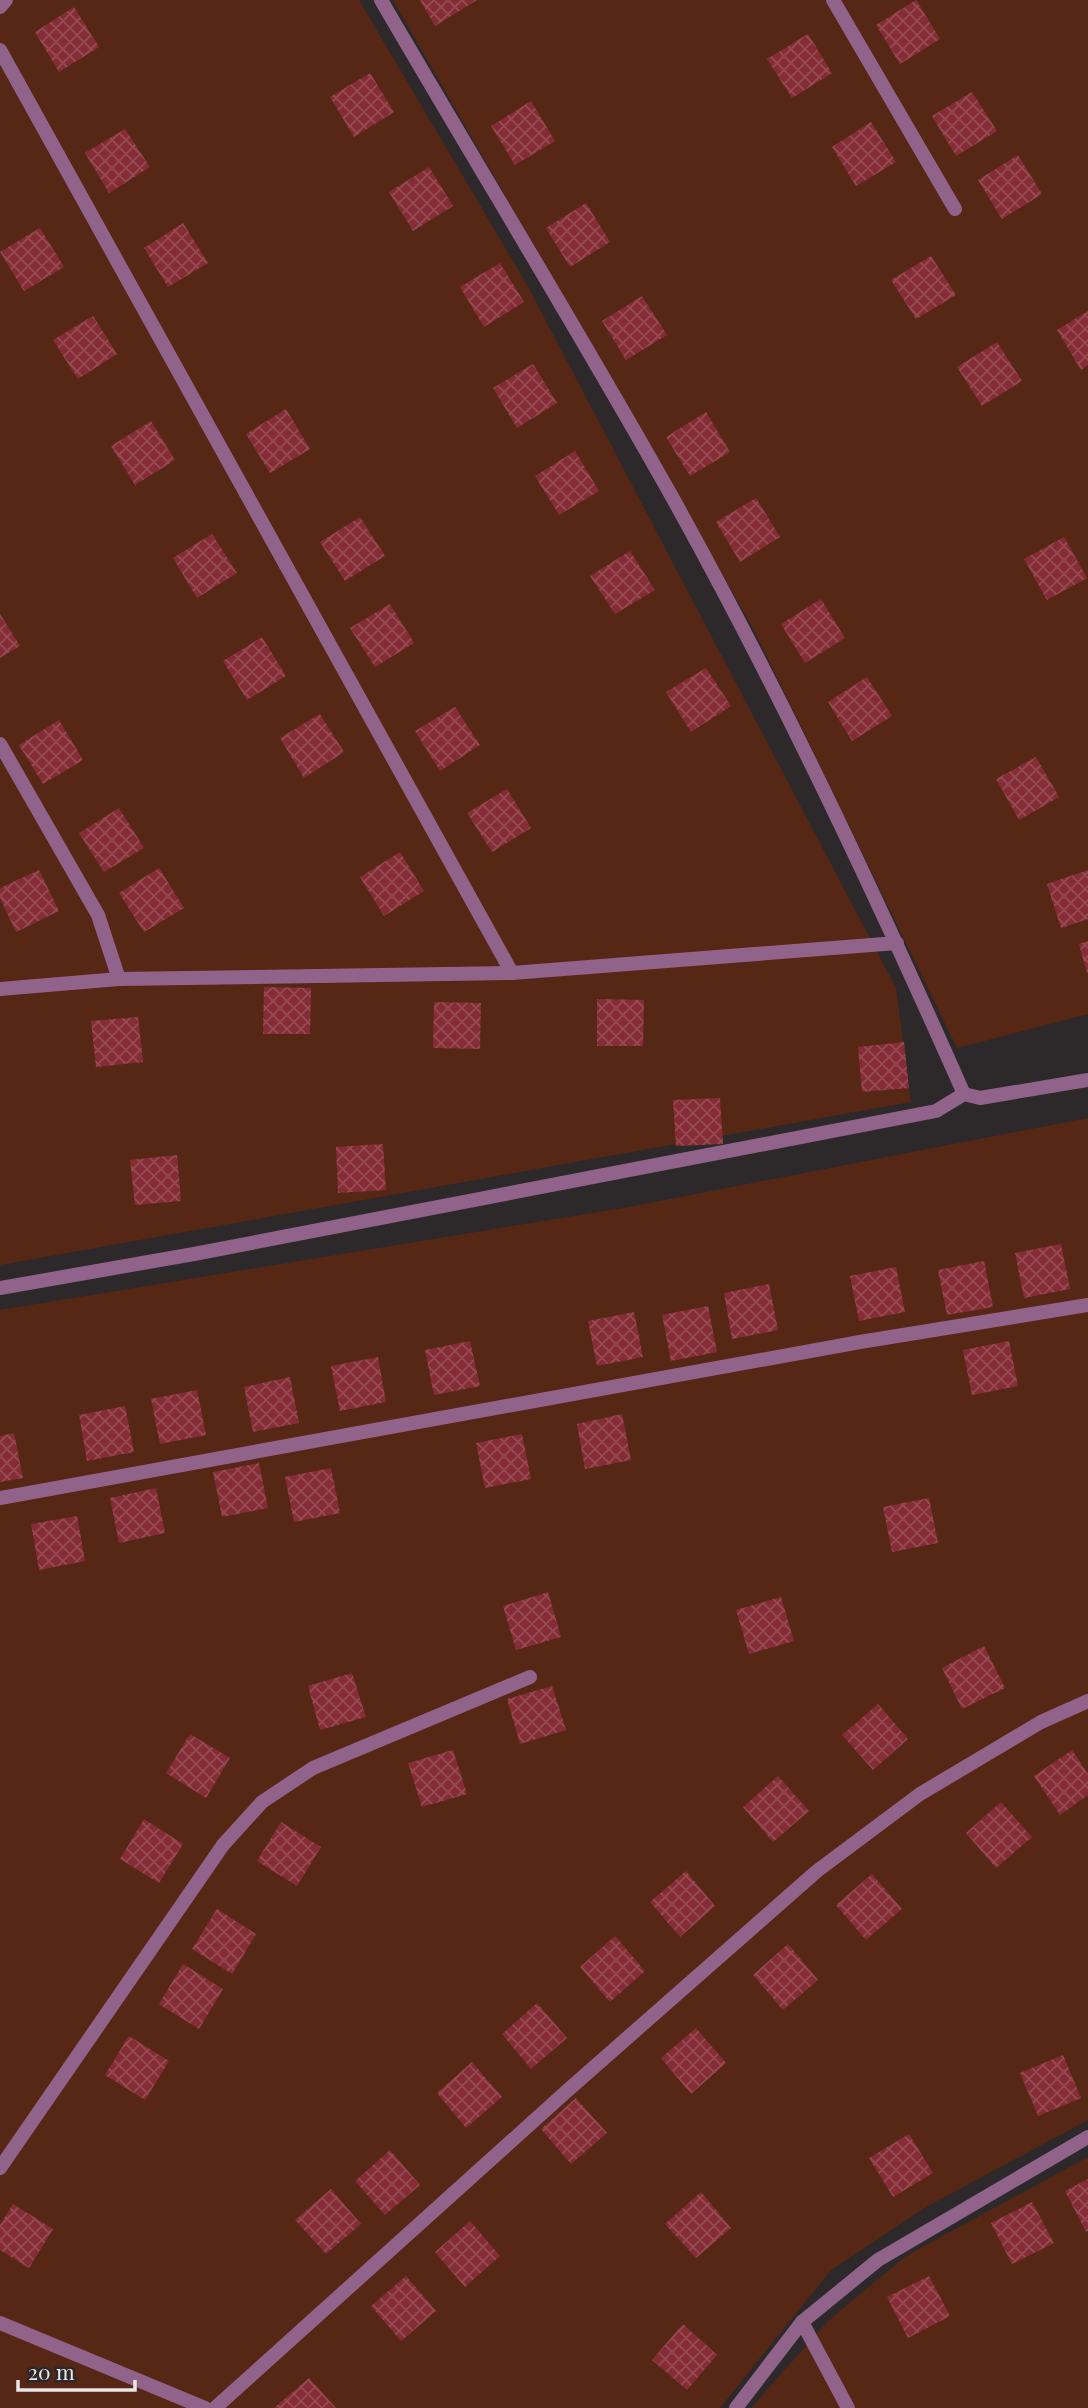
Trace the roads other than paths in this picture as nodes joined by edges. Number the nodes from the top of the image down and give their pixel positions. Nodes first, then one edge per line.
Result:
1 (6, 0) edge
2 (381, 0) edge
3 (833, 0) edge
4 (0, 7) edge
5 (0, 50) edge
6 (955, 209) dead end
7 (0, 744) edge
8 (897, 943) junction
9 (512, 973) junction
10 (119, 979) junction
11 (0, 989) edge
12 (1088, 1080) edge
13 (964, 1094) junction
14 (0, 1288) edge
15 (1088, 1305) edge
16 (0, 1498) edge
17 (530, 1677) dead end
18 (1088, 1701) edge
19 (1088, 2137) edge
20 (0, 2168) edge
21 (802, 2322) junction
22 (0, 2323) edge
23 (205, 2408) edge
24 (215, 2408) edge
25 (736, 2408) edge
26 (848, 2408) edge

1 - 4 street
2 - 8 street
3 - 6 street
5 - 9 street
7 - 10 street
8 - 9 street
8 - 13 street
9 - 10 street
10 - 11 street
12 - 13 street
13 - 14 street
15 - 16 street
17 - 20 street
18 - 24 street
19 - 21 street
21 - 25 street
21 - 26 street
22 - 23 street

